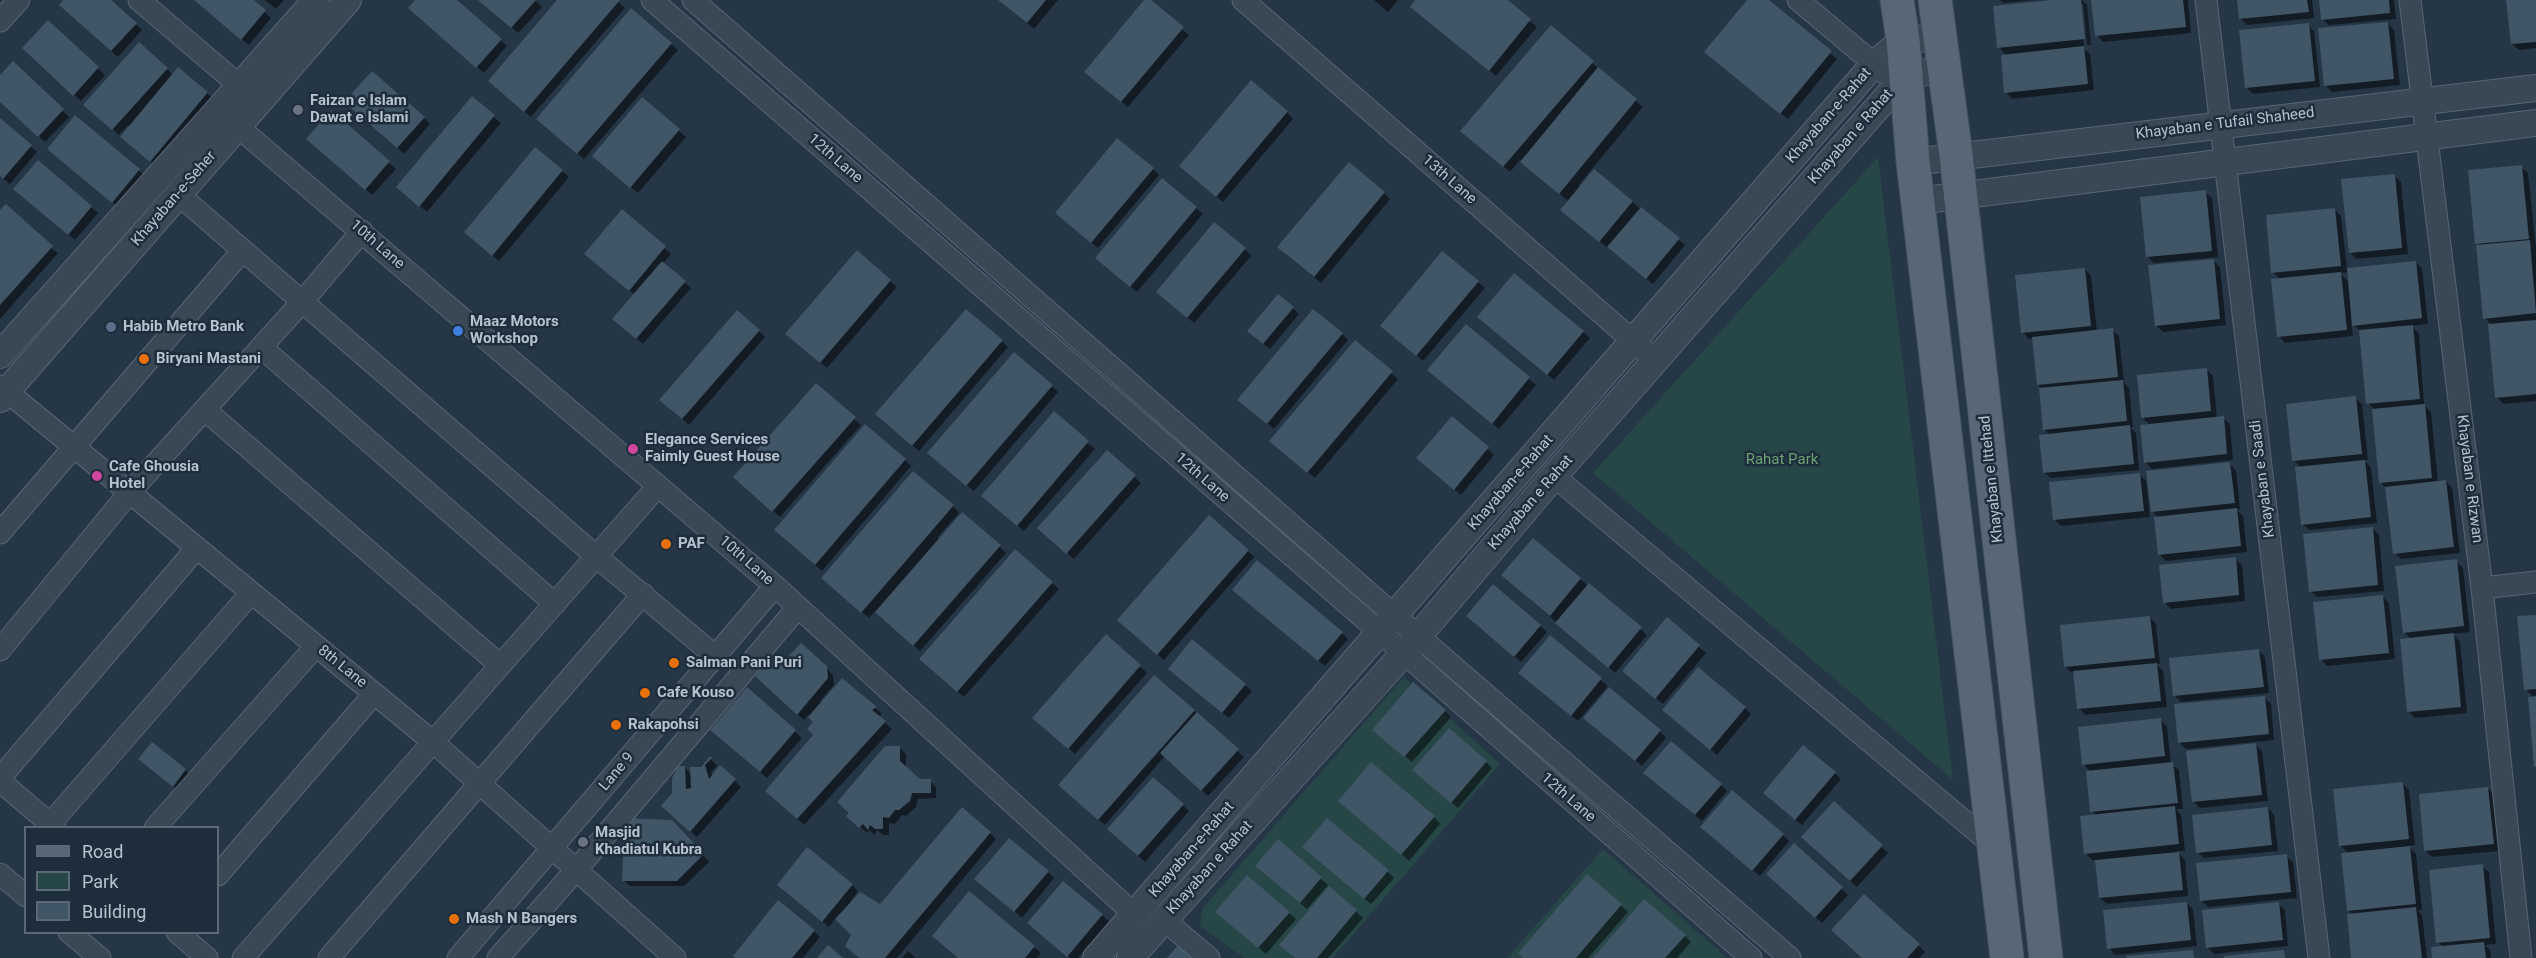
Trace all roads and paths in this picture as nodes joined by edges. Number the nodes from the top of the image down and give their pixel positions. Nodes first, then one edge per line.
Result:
1 (19, 0) edge
2 (140, 0) edge
3 (316, 0) edge
4 (348, 0) edge
5 (652, 0) edge
6 (693, 0) edge
7 (1243, 0) edge
8 (1798, 0) edge
9 (1897, 0) edge
10 (1935, 0) edge
11 (2206, 0) edge
12 (2410, 0) edge
13 (0, 21) edge
14 (1941, 37) junction
15 (1903, 40) junction
16 (1874, 64) junction
17 (1943, 70) junction
18 (1902, 80) junction
19 (240, 86) junction
20 (2536, 88) edge
21 (2422, 101) junction
22 (2536, 123) edge
23 (2220, 125) junction
24 (237, 126) junction
25 (2426, 137) junction
26 (1956, 155) junction
27 (1914, 162) junction
28 (2225, 163) junction
29 (179, 195) junction
30 (1960, 195) junction
31 (1918, 201) junction
32 (362, 231) junction
33 (243, 250) junction
34 (302, 302) junction
35 (1634, 342) junction
36 (261, 347) junction
37 (0, 355) edge
38 (1655, 360) junction
39 (2, 392) edge
40 (205, 410) junction
41 (74, 447) junction
42 (1554, 476) junction
43 (658, 486) junction
44 (129, 494) junction
45 (0, 533) edge
46 (196, 549) junction
47 (597, 557) junction
48 (2536, 582) edge
49 (775, 586) junction
50 (2482, 588) junction
51 (251, 593) junction
52 (644, 594) junction
53 (555, 604) junction
54 (798, 607) junction
55 (1388, 625) junction
56 (1411, 644) junction
57 (316, 646) junction
58 (0, 651) edge
59 (714, 655) junction
60 (500, 665) junction
61 (374, 694) junction
62 (432, 741) junction
63 (0, 779) edge
64 (481, 784) junction
65 (52, 826) edge
66 (157, 826) edge
67 (1994, 846) junction
68 (554, 848) junction
69 (577, 869) junction
70 (0, 874) edge
71 (219, 874) edge
72 (24, 894) edge
73 (1135, 915) junction
74 (1163, 919) junction
75 (70, 934) edge
76 (178, 934) edge
77 (100, 958) edge
78 (207, 958) edge
79 (243, 958) edge
80 (329, 958) edge
81 (458, 958) edge
82 (498, 958) edge
83 (675, 958) edge
84 (1096, 958) edge
85 (1130, 958) edge
86 (1209, 958) edge
87 (1751, 958) edge
88 (1790, 958) edge
89 (2007, 958) edge
90 (2046, 958) edge
91 (2319, 958) edge
92 (2522, 958) edge

1 - 13 street
2 - 19 street
3 - 19 street, Khayaban-e-Seher
4 - 24 street, Khayaban-e-Seher
5 - 55 street, 12th Lane
6 - 55 street, 12th Lane
7 - 35 street, 13th Lane
8 - 16 street
9 - 15 main road
10 - 14 main road, Khayaban e Ittehad
11 - 23 street, Khayaban e Saadi
12 - 21 street, Khayaban e Rizwan
14 - 15 street
14 - 17 main road, Khayaban e Ittehad
15 - 16 street, Khayaban-e-Rahat
15 - 18 main road
16 - 18 street
16 - 35 street, Khayaban-e-Rahat
17 - 18 street
17 - 26 main road, Khayaban e Ittehad
18 - 27 main road
18 - 38 street, Khayaban e Rahat
19 - 37 street, Khayaban-e-Seher
20 - 21 street, Khayaban e Tufail Shaheed
21 - 23 street, Khayaban e Tufail Shaheed
21 - 25 street, Khayaban e Rizwan
22 - 25 street
23 - 26 street, Khayaban e Tufail Shaheed
23 - 28 street, Khayaban e Saadi
24 - 29 street, Khayaban-e-Seher
24 - 32 street, 10th Lane
25 - 28 street
25 - 50 street, Khayaban e Rizwan
26 - 27 street, Khayaban e Tufail Shaheed
26 - 30 main road, Khayaban e Ittehad
27 - 31 main road
28 - 30 street
28 - 91 street, Khayaban e Saadi
29 - 33 street
29 - 39 street, Khayaban-e-Seher
30 - 31 street
30 - 90 main road, Khayaban e Ittehad
31 - 67 main road
32 - 34 street
32 - 43 street, 10th Lane
33 - 34 street
33 - 41 street
34 - 36 street
34 - 47 street
35 - 38 street, 13th Lane
35 - 55 street, Khayaban-e-Rahat
36 - 40 street
36 - 53 street
38 - 42 street, Khayaban e Rahat
39 - 41 street, 8th Lane
40 - 44 street
40 - 60 street
41 - 44 street, 8th Lane
41 - 45 street
42 - 56 street, Khayaban e Rahat
42 - 67 street
43 - 47 street
43 - 49 street, 10th Lane
44 - 46 street, 8th Lane
44 - 58 street
46 - 51 street, 8th Lane
46 - 63 street
47 - 52 street
47 - 53 street
48 - 50 street
49 - 54 street, 10th Lane
49 - 59 street, Lane 9
50 - 92 street, Khayaban e Rizwan
51 - 57 street, 8th Lane
51 - 65 street
52 - 59 street
52 - 64 street
53 - 60 street
54 - 69 street
54 - 73 street, 10th Lane
55 - 56 street, 12th Lane
55 - 73 street, Khayaban-e-Rahat
56 - 74 street, Khayaban e Rahat
56 - 87 street, 12th Lane
56 - 88 street, 12th Lane
57 - 61 street, 8th Lane
57 - 66 street
59 - 68 street, Lane 9
60 - 62 street
61 - 62 street, 8th Lane
61 - 71 street
62 - 64 street, 8th Lane
62 - 79 street
63 - 65 street
64 - 68 street, 8th Lane
64 - 80 street
67 - 89 main road
68 - 69 street, 8th Lane
68 - 81 street, Lane 9
69 - 82 street
69 - 83 street, 8th Lane
70 - 72 street
73 - 84 street, Khayaban-e-Rahat
74 - 85 street, Khayaban e Rahat
74 - 86 street
75 - 77 street
76 - 78 street

